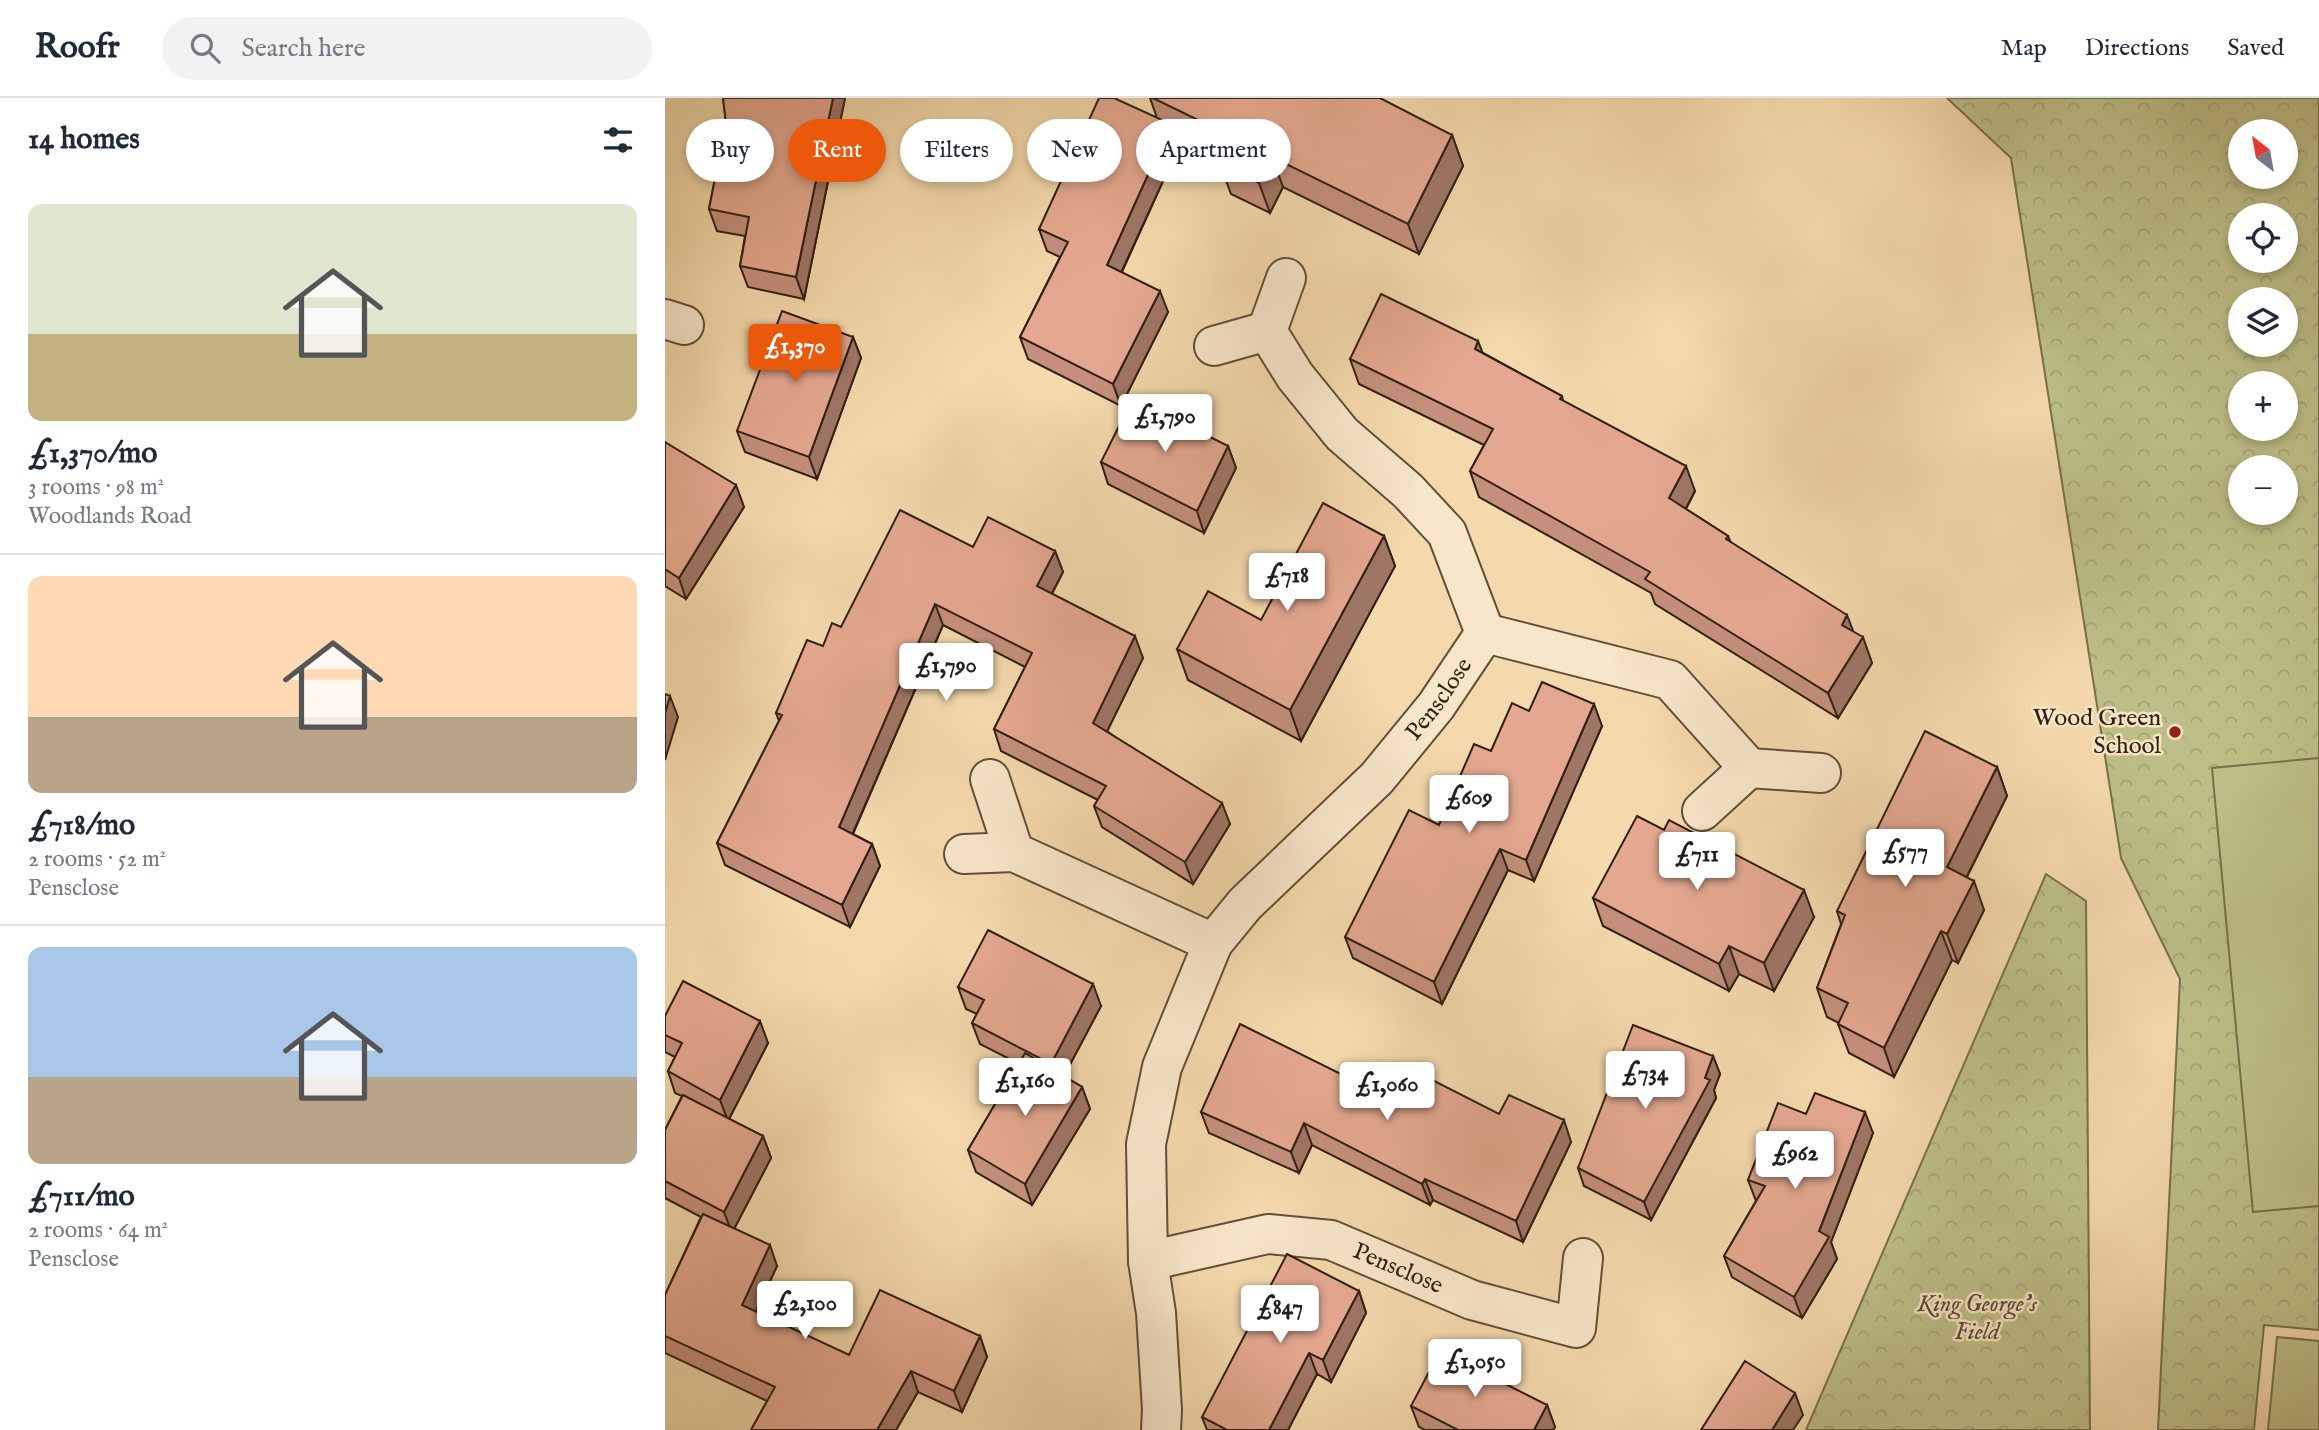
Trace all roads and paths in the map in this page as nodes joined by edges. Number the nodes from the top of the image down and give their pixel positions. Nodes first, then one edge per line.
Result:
1 (1286, 278) dead end
2 (1267, 331) junction
3 (1214, 346) dead end
4 (1485, 634) junction
5 (1749, 768) junction
6 (1821, 774) dead end
7 (990, 779) dead end
8 (1702, 811) dead end
9 (1014, 852) junction
10 (964, 853) dead end
11 (1213, 943) junction
12 (1583, 1258) dead end
13 (1148, 1261) junction
14 (1161, 1430) edge

1 - 2 street
2 - 3 street
2 - 4 street, Pensclose
4 - 5 street, Pensclose
4 - 11 street, Pensclose
5 - 6 street
5 - 8 street
7 - 9 street
9 - 10 street
9 - 11 street
11 - 13 street, Pensclose
12 - 13 street, Pensclose
13 - 14 street, Pensclose

